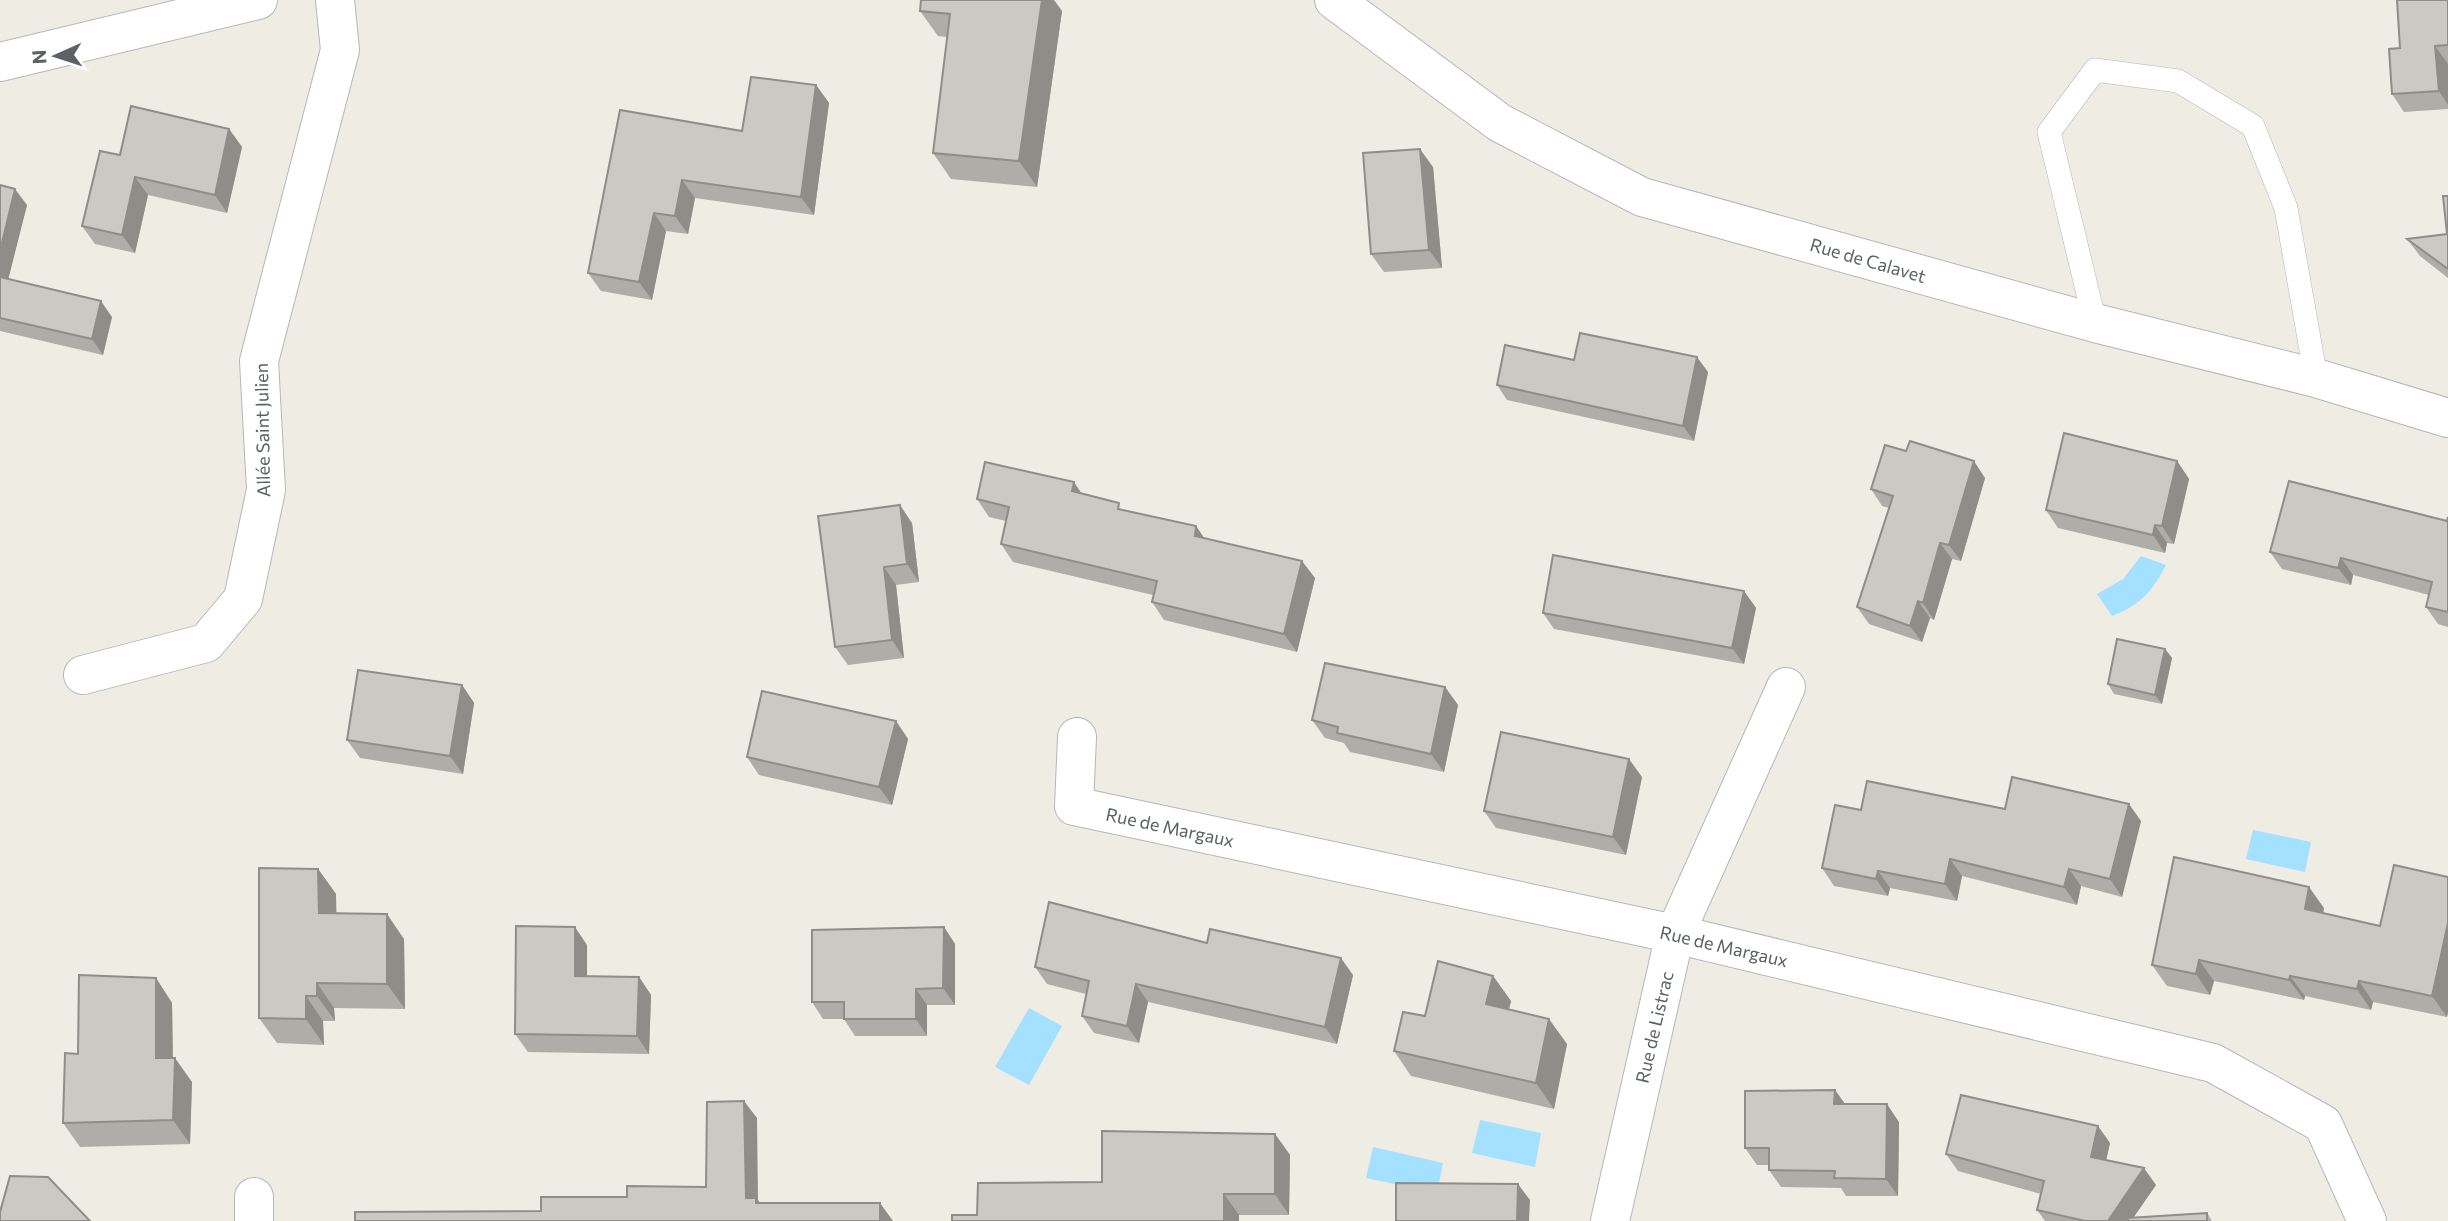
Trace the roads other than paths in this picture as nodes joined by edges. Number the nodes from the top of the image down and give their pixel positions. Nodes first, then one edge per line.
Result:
1 (258, 0) edge
2 (335, 0) edge
3 (1334, 0) edge
4 (0, 62) edge
5 (2095, 323) junction
6 (2316, 378) junction
7 (2448, 418) edge
8 (83, 675) dead end
9 (1786, 687) dead end
10 (1077, 737) dead end
11 (1675, 934) junction
12 (1610, 1221) edge
13 (2367, 1221) edge

1 - 4 street
2 - 8 street, Allée Saint Julien
3 - 5 street, Rue de Calavet
5 - 6 street, Rue de Calavet
5 - 6 lane
6 - 7 street, Rue de Calavet
9 - 11 street, Rue de Listrac
10 - 11 street, Rue de Margaux
11 - 12 street, Rue de Listrac
11 - 13 street, Rue de Margaux

